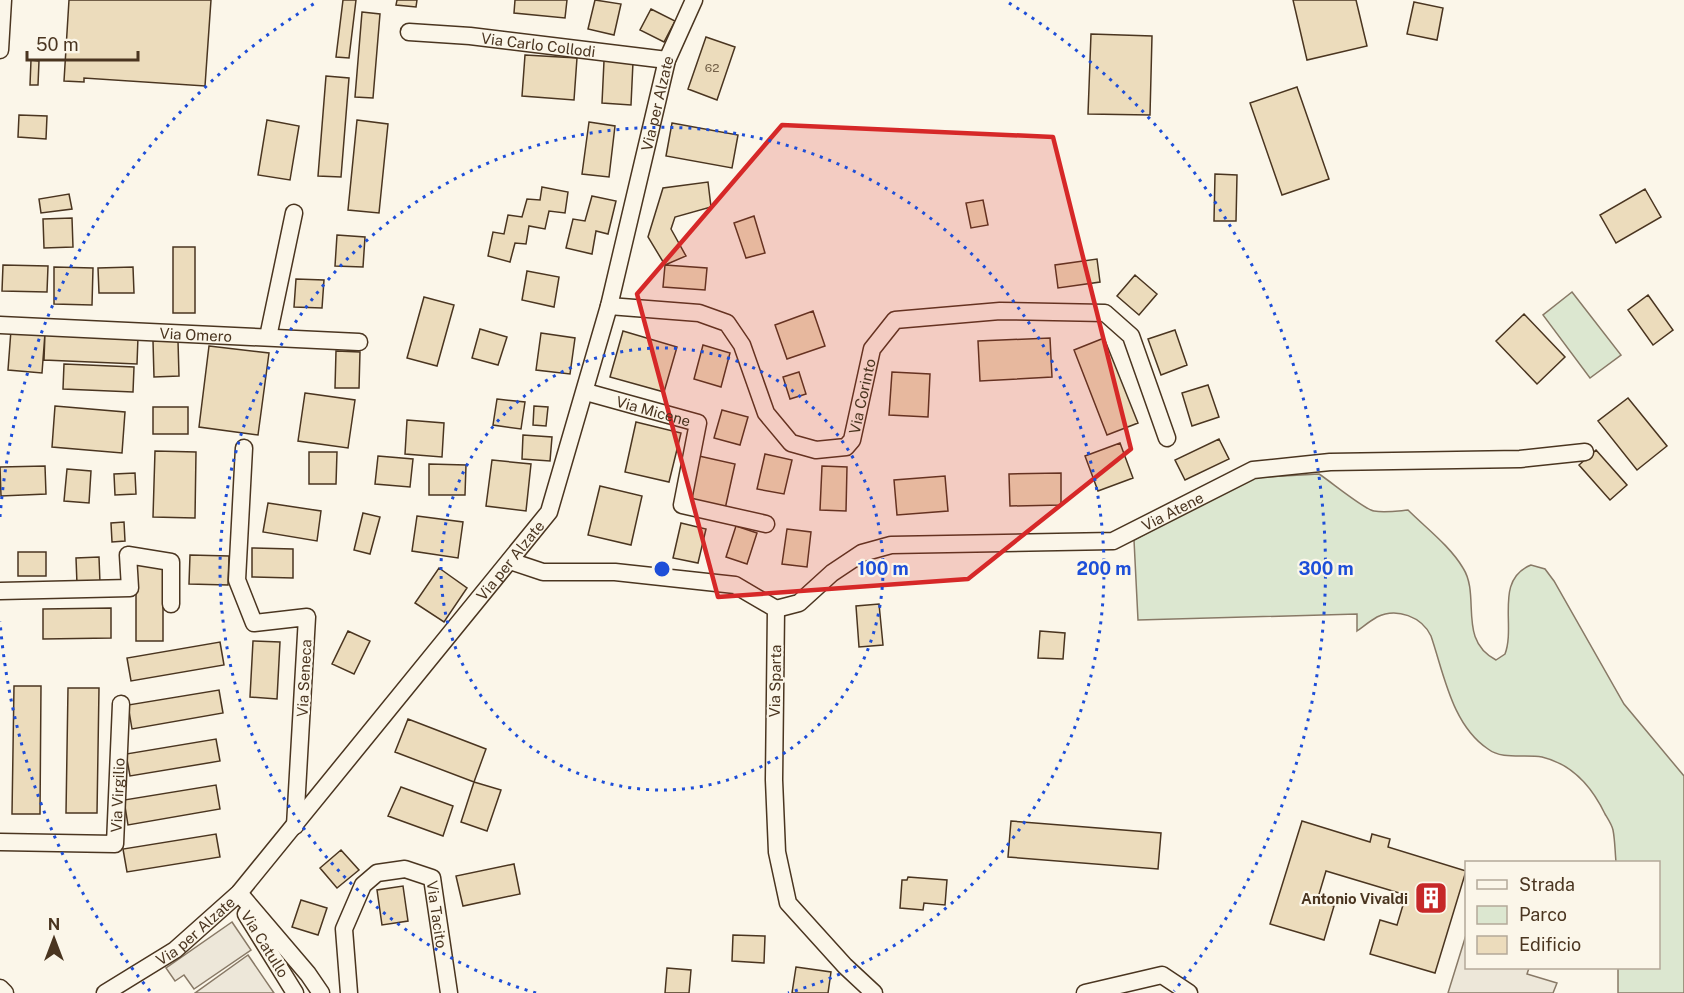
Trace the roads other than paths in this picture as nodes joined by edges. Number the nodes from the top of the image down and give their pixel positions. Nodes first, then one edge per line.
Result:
1 (3, 0) edge
2 (694, 0) edge
3 (409, 32) dead end
4 (0, 50) edge
5 (667, 60) junction
6 (294, 213) dead end
7 (609, 306) junction
8 (0, 325) edge
9 (268, 337) junction
10 (359, 342) dead end
11 (586, 392) junction
12 (1167, 438) dead end
13 (244, 448) dead end
14 (1585, 452) dead end
15 (766, 524) dead end
16 (510, 561) junction
17 (0, 591) edge
18 (171, 604) dead end
19 (776, 609) junction
20 (121, 704) dead end
21 (295, 826) junction
22 (0, 842) edge
23 (237, 894) junction
24 (0, 988) edge
25 (5, 993) edge
26 (105, 993) edge
27 (295, 993) edge
28 (321, 993) edge
29 (349, 993) edge
30 (449, 993) edge
31 (874, 993) edge
32 (1085, 993) edge
33 (1189, 993) edge

1 - 4 street
2 - 5 street, Via per Alzate
3 - 5 street, Via Carlo Collodi
5 - 7 street, Via per Alzate
6 - 9 street
7 - 11 street, Via per Alzate
7 - 12 street, Via Corinto
8 - 9 street, Via Omero
9 - 10 street, Via Omero
11 - 15 street, Via Micene
11 - 16 street, Via per Alzate
13 - 21 street, Via Seneca
14 - 19 street, Via Atene
16 - 19 street
16 - 21 street, Via per Alzate
17 - 18 street
19 - 31 street, Via Sparta
20 - 22 street, Via Virgilio
21 - 23 street, Via per Alzate
23 - 26 street, Via per Alzate
23 - 27 street, Via Catullo
23 - 28 street
24 - 25 street
29 - 30 street, Via Tacito
32 - 33 street

